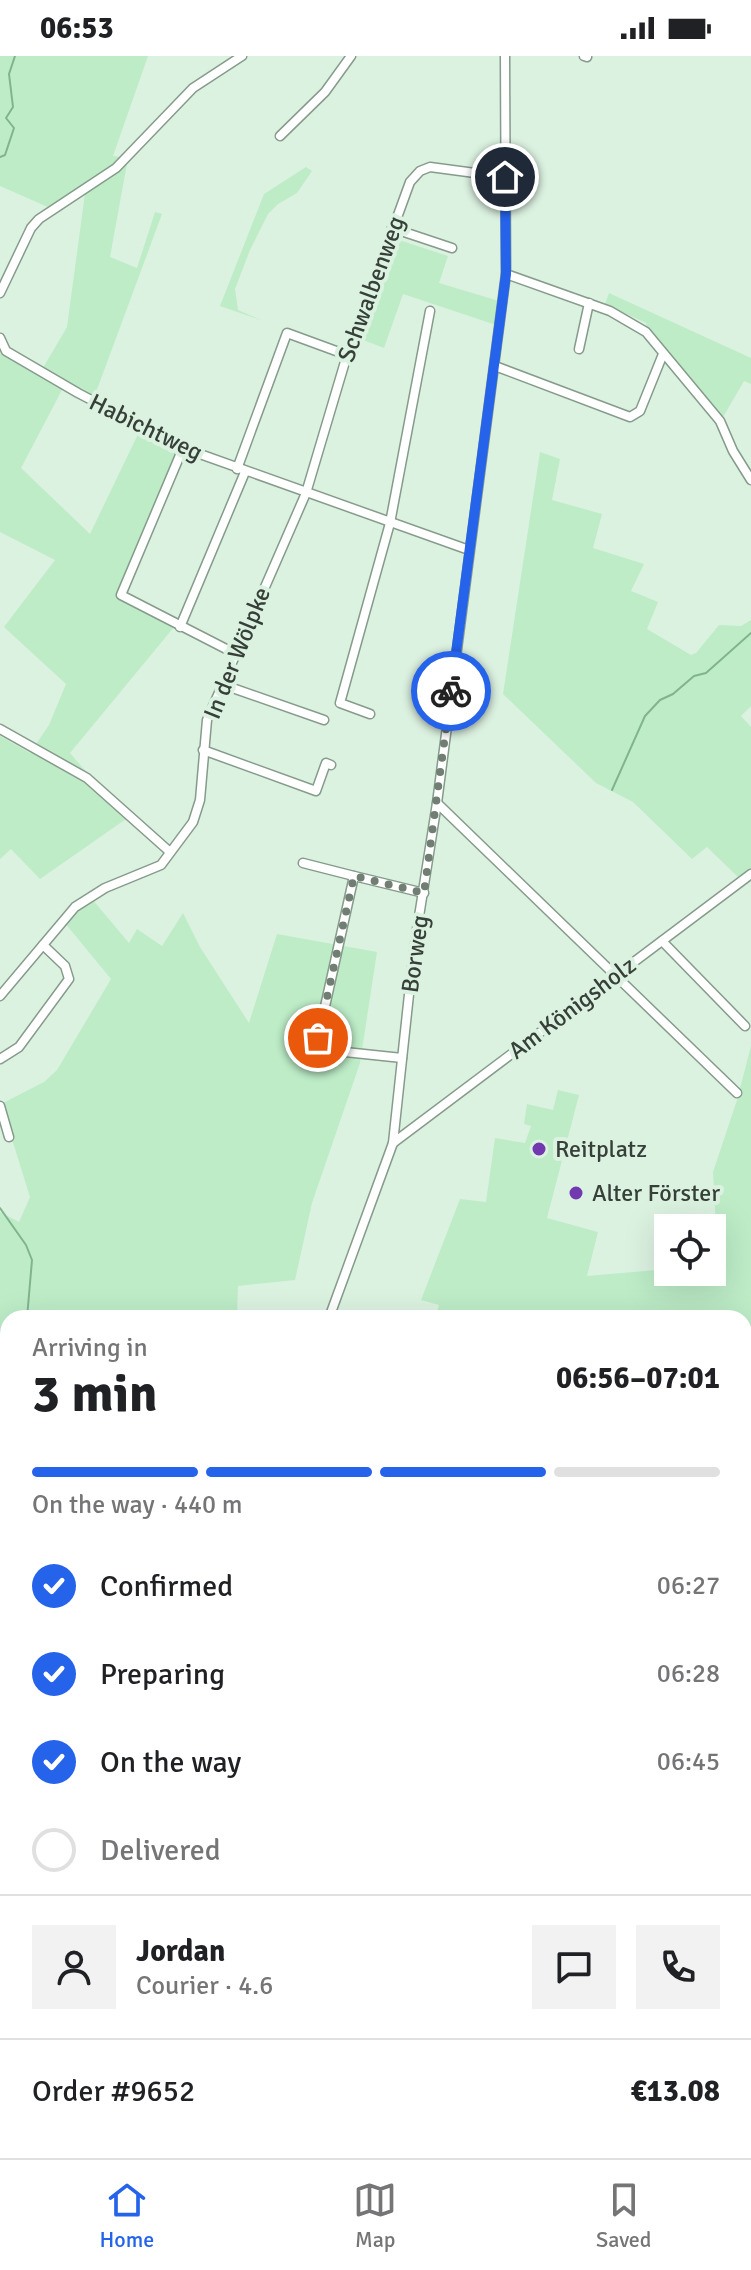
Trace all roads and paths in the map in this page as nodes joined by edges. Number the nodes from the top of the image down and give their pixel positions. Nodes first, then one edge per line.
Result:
1 (242, 56) edge
2 (351, 56) edge
3 (505, 56) edge
4 (280, 136) dead end
5 (505, 177) junction
6 (392, 228) junction
7 (452, 248) dead end
8 (506, 274) junction
9 (0, 293) edge
10 (589, 303) junction
11 (430, 311) dead end
12 (0, 338) edge
13 (579, 349) dead end
14 (663, 354) junction
15 (347, 355) junction
16 (495, 366) junction
17 (183, 448) junction
18 (241, 470) junction
19 (751, 480) edge
20 (306, 493) junction
21 (390, 523) junction
22 (469, 550) junction
23 (180, 627) junction
24 (234, 653) junction
25 (221, 684) junction
26 (370, 714) dead end
27 (324, 720) dead end
28 (0, 729) edge
29 (203, 750) junction
30 (331, 765) dead end
31 (437, 803) junction
32 (170, 852) junction
33 (303, 863) dead end
34 (751, 874) edge
35 (354, 876) junction
36 (424, 893) junction
37 (662, 941) junction
38 (43, 945) junction
39 (615, 975) junction
40 (0, 996) edge
41 (745, 1026) dead end
42 (402, 1058) junction
43 (0, 1059) edge
44 (737, 1093) dead end
45 (0, 1106) edge
46 (9, 1137) dead end
47 (393, 1143) junction
48 (332, 1310) edge

1 - 9 street
2 - 4 street
3 - 5 street, Borweg
5 - 6 street, Schwalbenweg
5 - 8 street, Borweg
6 - 7 street
6 - 15 street, Schwalbenweg
8 - 10 street
8 - 16 street, Borweg
10 - 13 street
10 - 14 street
11 - 21 street
12 - 17 street, Habichtweg
14 - 16 street
14 - 19 street
15 - 18 street
15 - 20 street, Schwalbenweg
16 - 22 street, Borweg
17 - 18 street, Habichtweg
17 - 23 street
18 - 20 street, Habichtweg
18 - 23 street
20 - 21 street
20 - 24 street, In der Wölpke
21 - 22 street
21 - 26 street
22 - 31 street, Borweg
23 - 24 street
24 - 25 street, In der Wölpke
25 - 27 street
25 - 29 street, In der Wölpke
28 - 32 street
29 - 30 street
29 - 32 street, In der Wölpke
31 - 36 street, Borweg
31 - 39 street
32 - 38 street, In der Wölpke
33 - 35 street
34 - 37 street, Am Königsholz
35 - 36 street
35 - 42 street
36 - 42 street, Borweg
37 - 39 street, Am Königsholz
37 - 41 street
38 - 40 street, In der Wölpke
38 - 43 street
39 - 44 street
39 - 47 street, Am Königsholz
42 - 47 street, Borweg
45 - 46 street
47 - 48 street, Borweg

